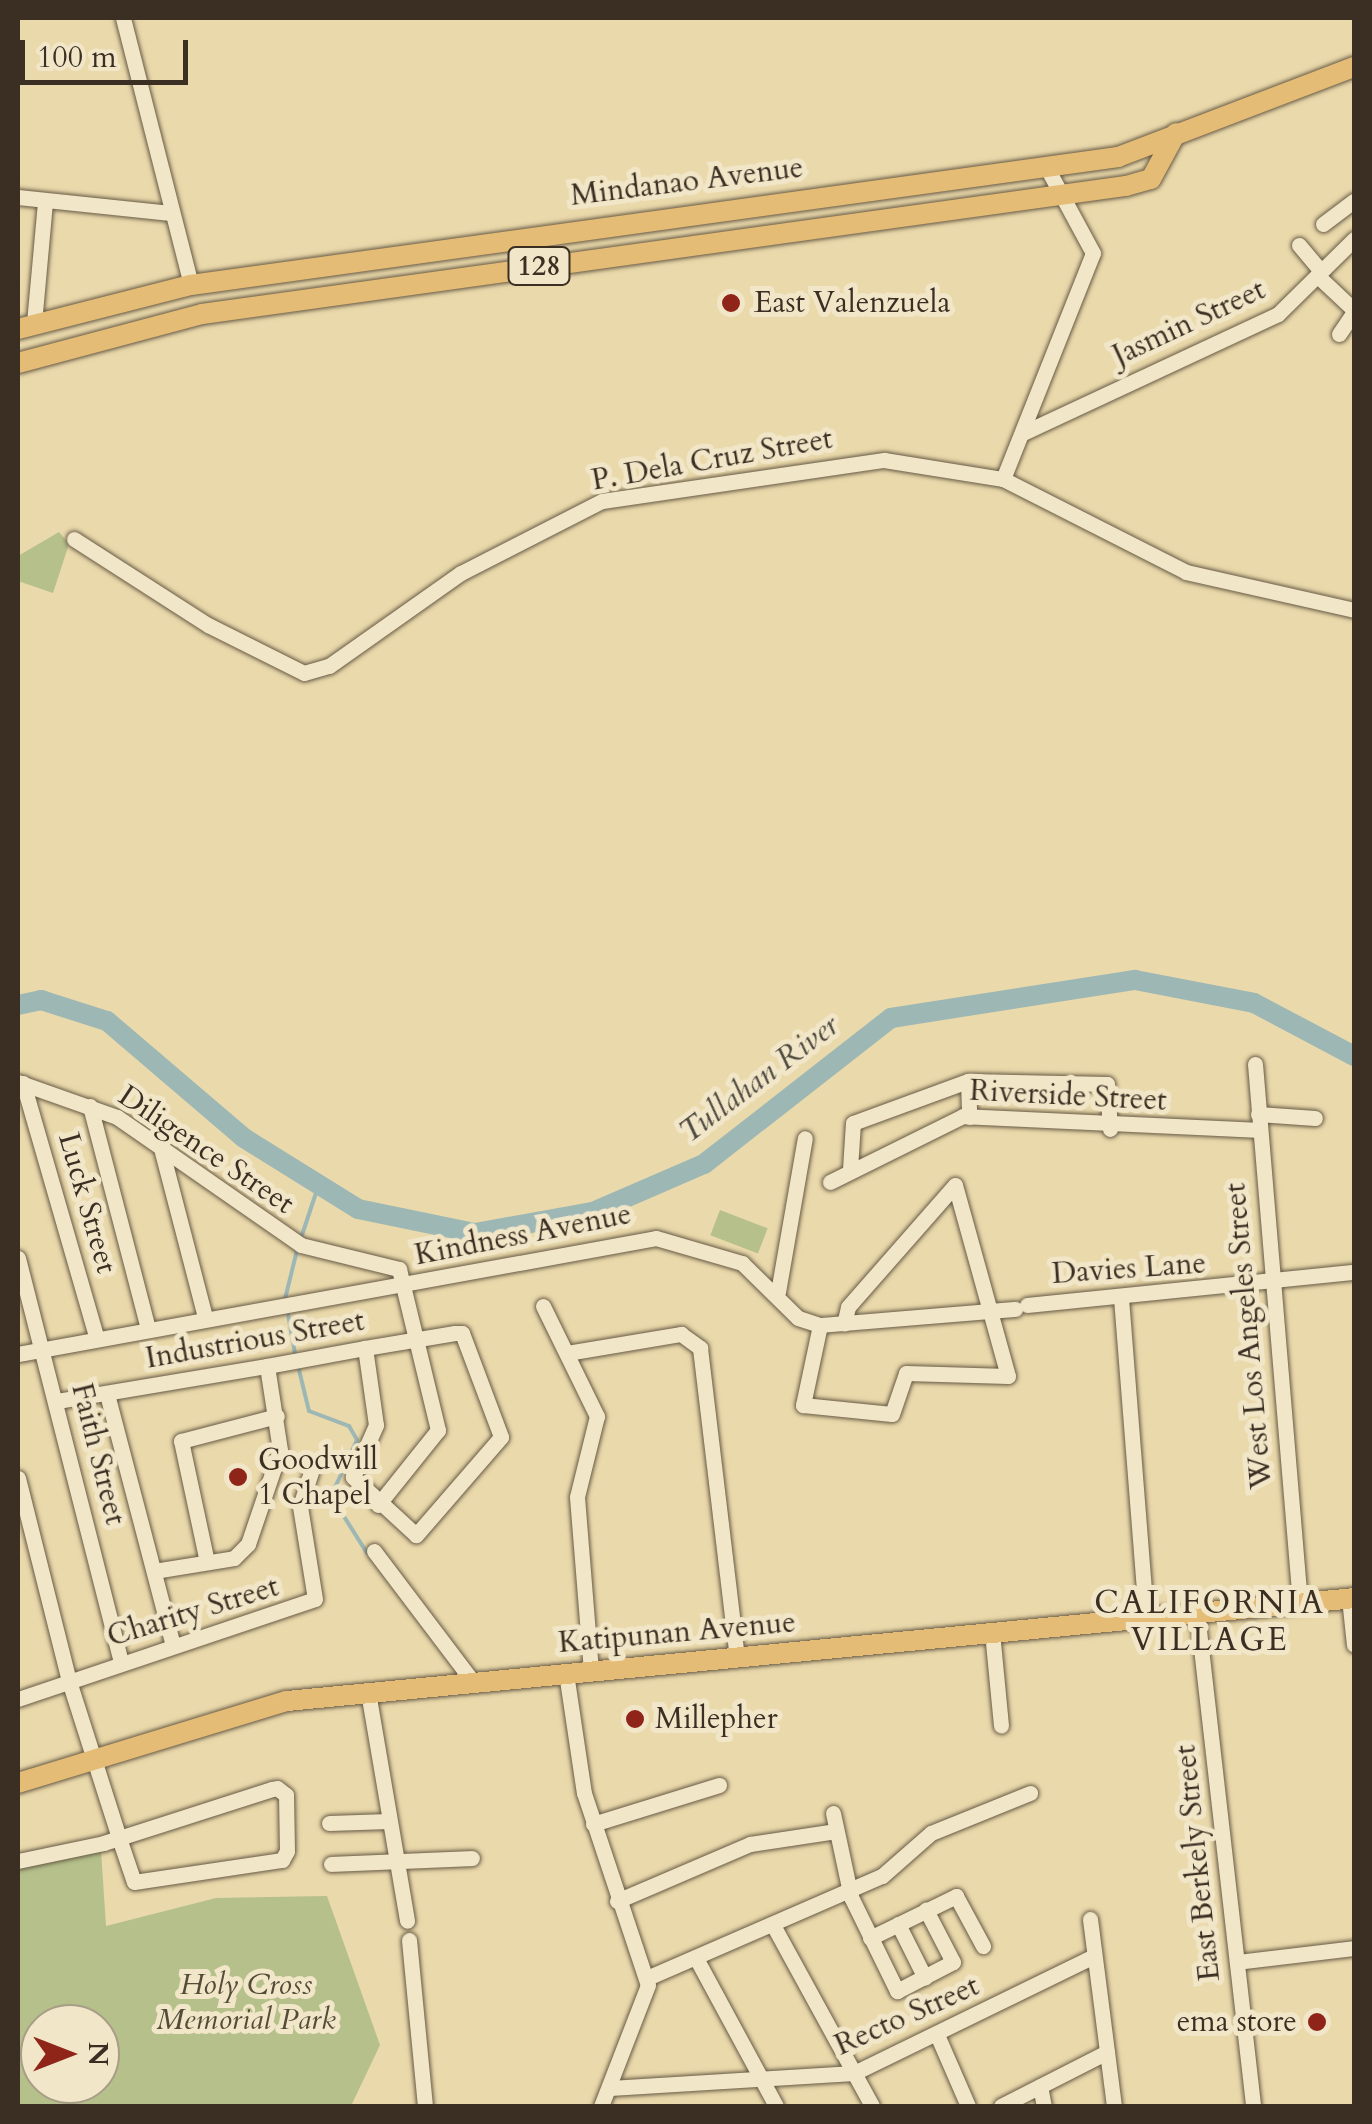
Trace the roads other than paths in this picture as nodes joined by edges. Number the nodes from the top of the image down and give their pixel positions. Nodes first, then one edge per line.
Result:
1 (123, 18) edge
2 (1354, 66) edge
3 (1176, 133) junction
4 (1048, 168) junction
5 (884, 188) junction
6 (18, 198) edge
7 (1066, 198) junction
8 (46, 201) junction
9 (1354, 201) edge
10 (170, 213) junction
11 (888, 220) junction
12 (1323, 224) dead end
13 (488, 240) junction
14 (1354, 240) edge
15 (1299, 244) dead end
16 (494, 272) junction
17 (1320, 275) junction
18 (191, 285) junction
19 (1354, 311) edge
20 (26, 326) edge
21 (1339, 334) dead end
22 (18, 362) edge
23 (1023, 432) junction
24 (1003, 478) junction
25 (74, 538) dead end
26 (1354, 610) edge
27 (1255, 1064) dead end
28 (968, 1081) junction
29 (20, 1082) edge
30 (90, 1106) junction
31 (969, 1117) junction
32 (1315, 1118) dead end
33 (1258, 1122) junction
34 (1110, 1129) junction
35 (805, 1138) dead end
36 (162, 1152) junction
37 (850, 1170) junction
38 (830, 1182) dead end
39 (18, 1258) edge
40 (1354, 1272) edge
41 (404, 1286) junction
42 (1270, 1286) junction
43 (778, 1292) junction
44 (1121, 1298) junction
45 (543, 1306) dead end
46 (994, 1313) junction
47 (205, 1317) junction
48 (844, 1324) junction
49 (820, 1325) junction
50 (148, 1328) junction
51 (98, 1339) junction
52 (412, 1340) junction
53 (365, 1348) junction
54 (44, 1350) junction
55 (567, 1353) junction
56 (18, 1354) edge
57 (267, 1366) junction
58 (107, 1394) junction
59 (57, 1402) junction
60 (277, 1416) junction
61 (275, 1477) junction
62 (18, 1478) edge
63 (378, 1504) junction
64 (374, 1551) dead end
65 (207, 1562) junction
66 (154, 1571) junction
67 (1352, 1598) edge
68 (1300, 1603) junction
69 (1197, 1613) junction
70 (1146, 1618) junction
71 (992, 1632) junction
72 (173, 1645) junction
73 (1354, 1645) edge
74 (738, 1657) junction
75 (122, 1663) junction
76 (590, 1671) junction
77 (566, 1674) junction
78 (69, 1681) junction
79 (473, 1682) junction
80 (368, 1692) junction
81 (18, 1698) edge
82 (1001, 1726) dead end
83 (93, 1758) junction
84 (18, 1783) edge
85 (719, 1785) dead end
86 (1030, 1793) dead end
87 (833, 1814) dead end
88 (388, 1820) junction
89 (329, 1822) dead end
90 (593, 1824) junction
91 (836, 1832) junction
92 (119, 1838) junction
93 (472, 1858) dead end
94 (18, 1861) edge
95 (396, 1862) junction
96 (331, 1864) dead end
97 (851, 1889) junction
98 (617, 1901) junction
99 (926, 1910) junction
100 (1090, 1919) dead end
101 (407, 1921) dead end
102 (773, 1924) junction
103 (898, 1924) junction
104 (870, 1938) junction
105 (409, 1940) dead end
106 (983, 1946) dead end
107 (1354, 1948) edge
108 (1094, 1956) junction
109 (696, 1958) junction
110 (1236, 1962) junction
111 (647, 1978) junction
112 (925, 1978) junction
113 (938, 2037) junction
114 (1107, 2052) junction
115 (854, 2073) junction
116 (762, 2081) junction
117 (1040, 2086) junction
118 (610, 2088) junction
119 (426, 2106) edge
120 (601, 2106) edge
121 (776, 2106) edge
122 (872, 2106) edge
123 (968, 2106) edge
124 (1001, 2106) edge
125 (1044, 2106) edge
126 (1114, 2106) edge
127 (1253, 2106) edge

1 - 10 street
2 - 3 main road, Mindanao Avenue / 128
3 - 4 main road, Mindanao Avenue / 128
3 - 7 main road, Mindanao Avenue / 128
4 - 5 main road, Mindanao Avenue / 128
4 - 7 street
5 - 11 main road
5 - 13 main road, Mindanao Avenue / 128
6 - 8 street
7 - 11 main road, Mindanao Avenue / 128
7 - 23 street
8 - 10 street
8 - 20 street
9 - 12 street
10 - 18 street
11 - 16 main road, Mindanao Avenue / 128
13 - 16 main road
13 - 18 main road, Mindanao Avenue / 128
14 - 17 street, Jasmin Street
15 - 17 street
16 - 22 main road, Mindanao Avenue / 128
17 - 19 street
17 - 23 street, Jasmin Street
18 - 20 main road, Mindanao Avenue / 128
19 - 21 street
23 - 24 street
24 - 25 street, P. Dela Cruz Street
24 - 26 street, P. Dela Cruz Street
27 - 33 street, West Los Angeles Street
28 - 31 street
28 - 34 street
28 - 37 street
29 - 30 street, Diligence Street
29 - 51 street, Luck Street
30 - 36 street, Diligence Street
30 - 50 street
31 - 34 street, Riverside Street
31 - 37 street, Riverside Street
32 - 33 street, Riverside Street
33 - 34 street, Riverside Street
33 - 42 street, West Los Angeles Street
35 - 43 street
36 - 41 street, Diligence Street
36 - 47 street
37 - 38 street, Riverside Street
39 - 54 street, Faith Street
40 - 42 street, Davies Lane
41 - 43 street, Kindness Avenue
41 - 47 street, Kindness Avenue
41 - 52 street
42 - 44 street, Davies Lane
42 - 68 street, West Los Angeles Street
43 - 49 street, Kindness Avenue
44 - 46 street, Davies Lane
44 - 70 street
45 - 55 street
46 - 48 street
46 - 48 street
46 - 49 street
47 - 50 street, Kindness Avenue
48 - 49 street
50 - 51 street, Kindness Avenue
51 - 54 street, Kindness Avenue
52 - 53 street, Industrious Street
52 - 63 street
52 - 63 street, Industrious Street
53 - 57 street, Industrious Street
53 - 63 street
54 - 56 street, Kindness Avenue
54 - 59 street, Faith Street
55 - 74 street
55 - 76 street
57 - 58 street, Industrious Street
57 - 60 street
58 - 59 street, Industrious Street
58 - 66 street
59 - 75 street, Faith Street
60 - 61 street
60 - 65 street
61 - 65 street
61 - 72 street, Charity Street
62 - 78 street
64 - 79 street
65 - 66 street
66 - 72 street
67 - 68 main road, Katipunan Avenue
67 - 73 street
68 - 69 main road, Katipunan Avenue
69 - 70 main road, Katipunan Avenue
69 - 110 street, East Berkely Street
70 - 71 main road, Katipunan Avenue
71 - 74 main road, Katipunan Avenue
71 - 82 street
72 - 75 street, Charity Street
74 - 76 main road, Katipunan Avenue
75 - 78 street, Charity Street
76 - 77 main road, Katipunan Avenue
77 - 79 main road, Katipunan Avenue
77 - 90 street
78 - 81 street, Charity Street
78 - 83 street
79 - 80 main road, Katipunan Avenue
80 - 83 main road, Katipunan Avenue
80 - 88 street
83 - 84 main road, Katipunan Avenue
83 - 92 street
85 - 90 street
86 - 97 street
87 - 91 street
88 - 89 street
88 - 95 street
90 - 98 street
91 - 97 street
91 - 98 street
92 - 92 street
92 - 94 street
93 - 95 street
95 - 96 street
95 - 101 street
97 - 102 street
97 - 104 street
98 - 111 street
99 - 103 street
99 - 106 street
99 - 112 street
100 - 108 street
102 - 109 street
102 - 115 street
103 - 104 street
103 - 112 street
104 - 112 street
105 - 119 street
107 - 110 street
108 - 113 street, Recto Street
108 - 114 street
109 - 111 street
109 - 116 street
110 - 127 street, East Berkely Street
111 - 118 street
113 - 115 street, Recto Street
113 - 123 street
114 - 117 street
114 - 126 street
115 - 116 street, Recto Street
115 - 122 street
116 - 118 street, Recto Street
116 - 121 street
117 - 124 street
117 - 125 street
118 - 120 street

